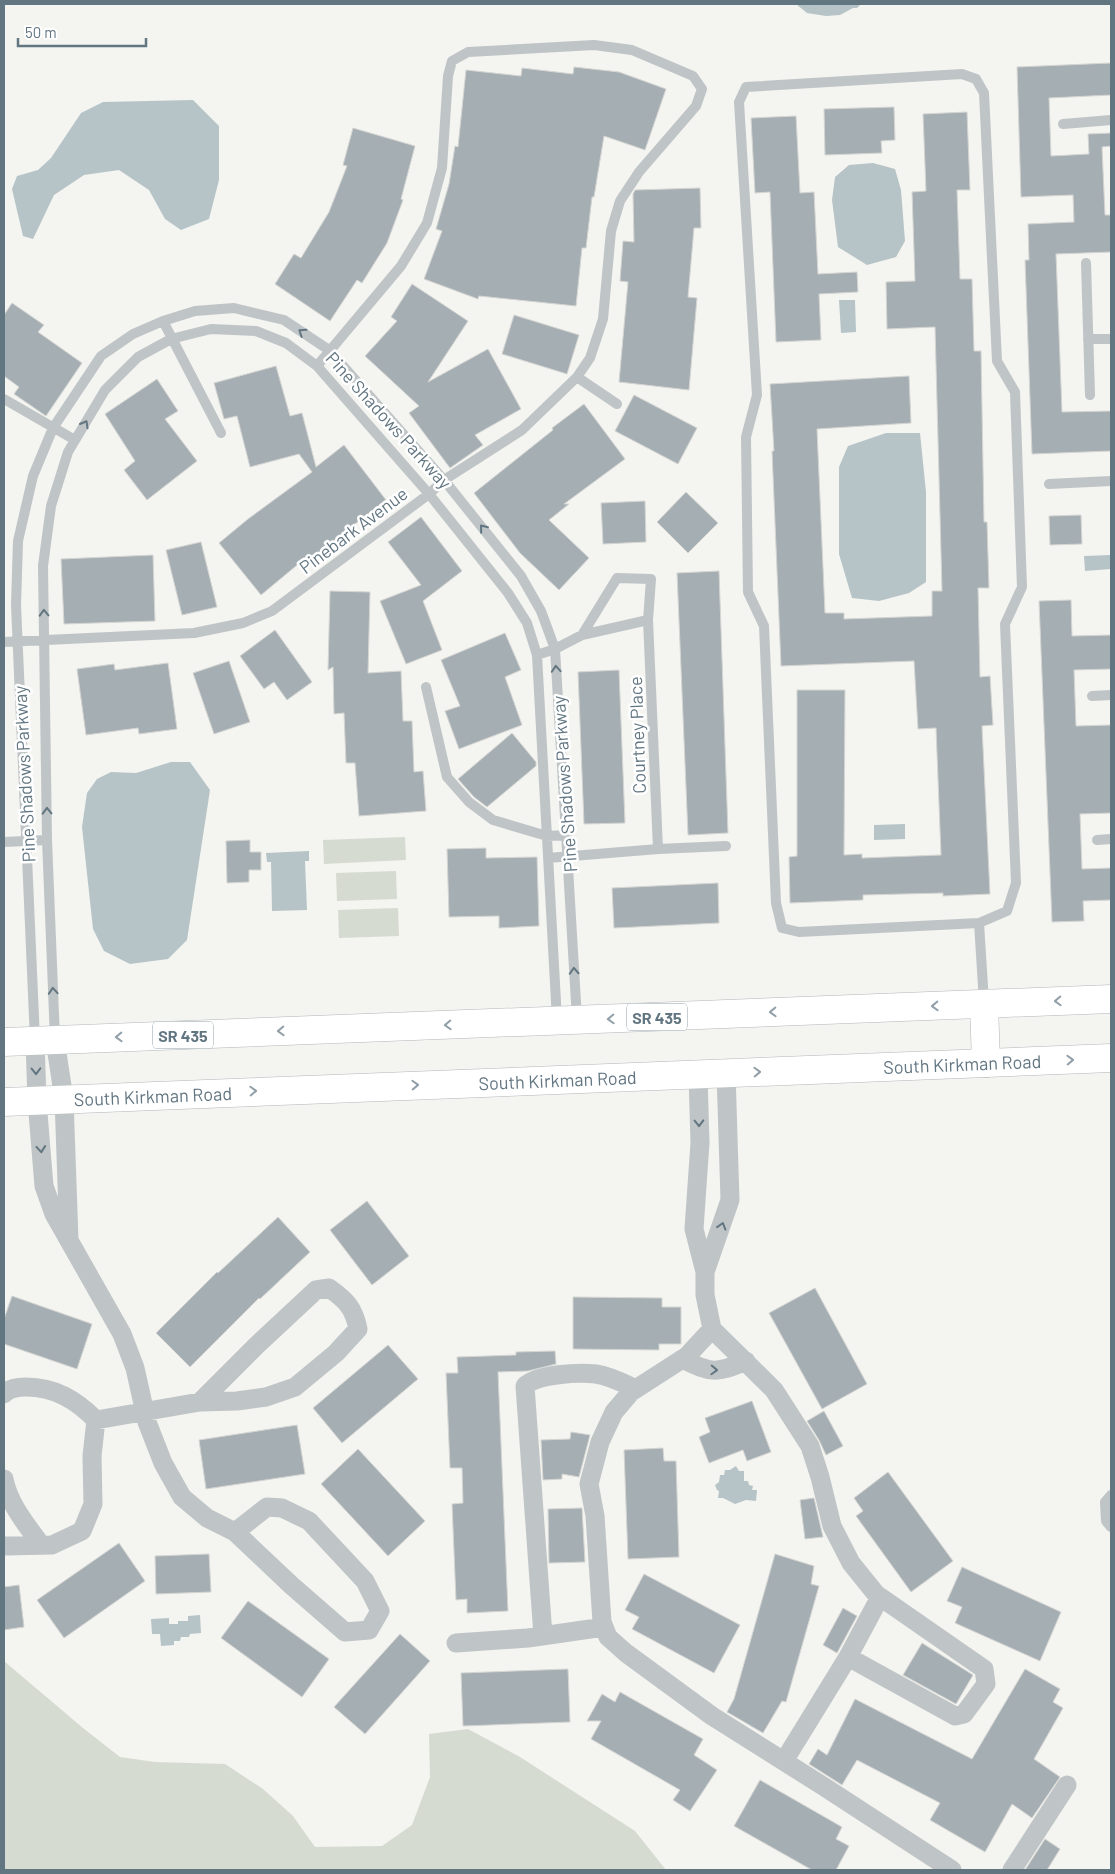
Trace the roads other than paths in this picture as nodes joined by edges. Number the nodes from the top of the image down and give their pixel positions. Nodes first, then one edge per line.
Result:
1 (1111, 120) edge
2 (1063, 124) dead end
3 (1086, 263) dead end
4 (163, 321) junction
5 (1111, 338) edge
6 (171, 339) junction
7 (1088, 339) junction
8 (329, 350) junction
9 (317, 366) junction
10 (577, 377) junction
11 (1090, 395) dead end
12 (4, 399) edge
13 (617, 404) dead end
14 (53, 428) junction
15 (221, 433) dead end
16 (75, 440) junction
17 (444, 480) junction
18 (1111, 481) edge
19 (1049, 484) dead end
20 (429, 494) junction
21 (648, 620) junction
22 (582, 635) junction
23 (45, 641) junction
24 (4, 642) edge
25 (18, 642) junction
26 (555, 649) junction
27 (537, 655) junction
28 (426, 688) dead end
29 (1111, 695) edge
30 (1092, 696) dead end
31 (567, 835) junction
32 (547, 836) junction
33 (1111, 839) edge
34 (47, 840) junction
35 (1097, 840) dead end
36 (27, 841) junction
37 (4, 842) edge
38 (726, 846) dead end
39 (658, 849) junction
40 (568, 856) junction
41 (548, 858) junction
42 (979, 923) junction
43 (1111, 999) edge
44 (984, 1004) junction
45 (567, 1021) junction
46 (45, 1040) junction
47 (4, 1042) edge
48 (1111, 1058) edge
49 (986, 1063) junction
50 (726, 1073) junction
51 (698, 1074) junction
52 (64, 1099) junction
53 (37, 1101) junction
54 (4, 1102) edge
55 (69, 1242) junction
56 (705, 1272) junction
57 (712, 1329) junction
58 (682, 1359) junction
59 (746, 1361) junction
60 (636, 1388) junction
61 (4, 1394) edge
62 (200, 1402) junction
63 (145, 1411) junction
64 (96, 1420) junction
65 (5, 1487) edge
66 (1111, 1495) edge
67 (1111, 1527) edge
68 (235, 1532) junction
69 (41, 1545) junction
70 (4, 1546) edge
71 (880, 1597) junction
72 (604, 1627) junction
73 (543, 1636) junction
74 (456, 1643) dead end
75 (848, 1657) junction
76 (784, 1761) junction
77 (1066, 1784) dead end
78 (952, 1870) edge
79 (1012, 1870) edge

1 - 2 lane
3 - 7 lane
4 - 6 lane
8 -> 4 lane, Pine Shadows Parkway
4 - 14 lane, Pine Shadows Parkway
5 - 7 lane
6 - 9 lane, Pine Shadows Parkway
6 - 15 lane
16 -> 6 lane, Pine Shadows Parkway
7 - 11 lane
8 - 9 lane
8 - 10 lane, Pinebark Avenue
8 - 17 lane, Pine Shadows Parkway
9 - 20 lane, Pine Shadows Parkway
10 - 13 lane
10 - 17 lane, Pinebark Avenue
12 - 14 lane
14 - 16 lane
14 - 25 lane, Pine Shadows Parkway
23 -> 16 lane, Pine Shadows Parkway
17 - 20 lane, Pinebark Avenue
26 -> 17 lane, Pine Shadows Parkway
18 - 19 lane
20 - 23 lane, Pinebark Avenue
20 - 27 lane, Pine Shadows Parkway
21 - 22 lane
21 - 22 lane, Courtney Place
21 - 39 lane, Courtney Place
22 - 26 lane
23 - 25 lane, Pinebark Avenue
34 -> 23 lane, Pine Shadows Parkway
24 - 25 lane, Pinebark Avenue
25 - 36 lane, Pine Shadows Parkway
26 - 27 lane
31 -> 26 lane, Pine Shadows Parkway
27 - 32 lane, Pine Shadows Parkway
28 - 32 lane
29 - 30 lane
31 - 32 lane
31 - 40 lane, Pine Shadows Parkway
32 - 41 lane, Pine Shadows Parkway
33 - 35 lane
34 - 36 lane
46 -> 34 lane, Pine Shadows Parkway
36 - 37 lane
36 - 46 lane, Pine Shadows Parkway
38 - 39 lane
39 - 40 lane
40 - 41 lane
45 -> 40 lane, Pine Shadows Parkway
41 - 45 lane, Pine Shadows Parkway
42 - 42 lane
42 - 44 lane
43 -> 44 main road, SR 435
44 -> 45 main road, SR 435
44 - 49 main road
45 -> 46 main road, SR 435
46 - 47 main road, SR 435
46 - 52 street, Pine Shadows Parkway
46 -> 53 street, Pine Shadows Parkway
49 -> 48 main road, South Kirkman Road
50 -> 49 main road, South Kirkman Road
50 - 51 main road, South Kirkman Road
56 -> 50 street
52 -> 51 main road, South Kirkman Road
51 -> 56 street
52 - 53 main road, South Kirkman Road
52 - 55 street, Pine Shadows Parkway
53 - 54 main road, South Kirkman Road
53 -> 55 street, Pine Shadows Parkway
55 - 63 street, Pine Shadows Parkway
56 - 57 street
57 - 58 street
57 - 59 street
58 -> 59 street
58 - 60 street
59 - 71 street
60 - 72 street
60 - 73 street
61 - 64 street
62 - 62 street
62 - 63 street
63 - 64 street
63 - 68 street, Pine Shadows Parkway
64 - 69 street
65 - 69 street
66 - 67 lane
68 - 68 street, Pine Shadows Parkway
69 - 70 street
71 - 75 street
71 - 75 street
72 - 73 street
72 - 76 street
73 - 74 street
75 - 76 street
76 - 78 street
77 - 79 street

